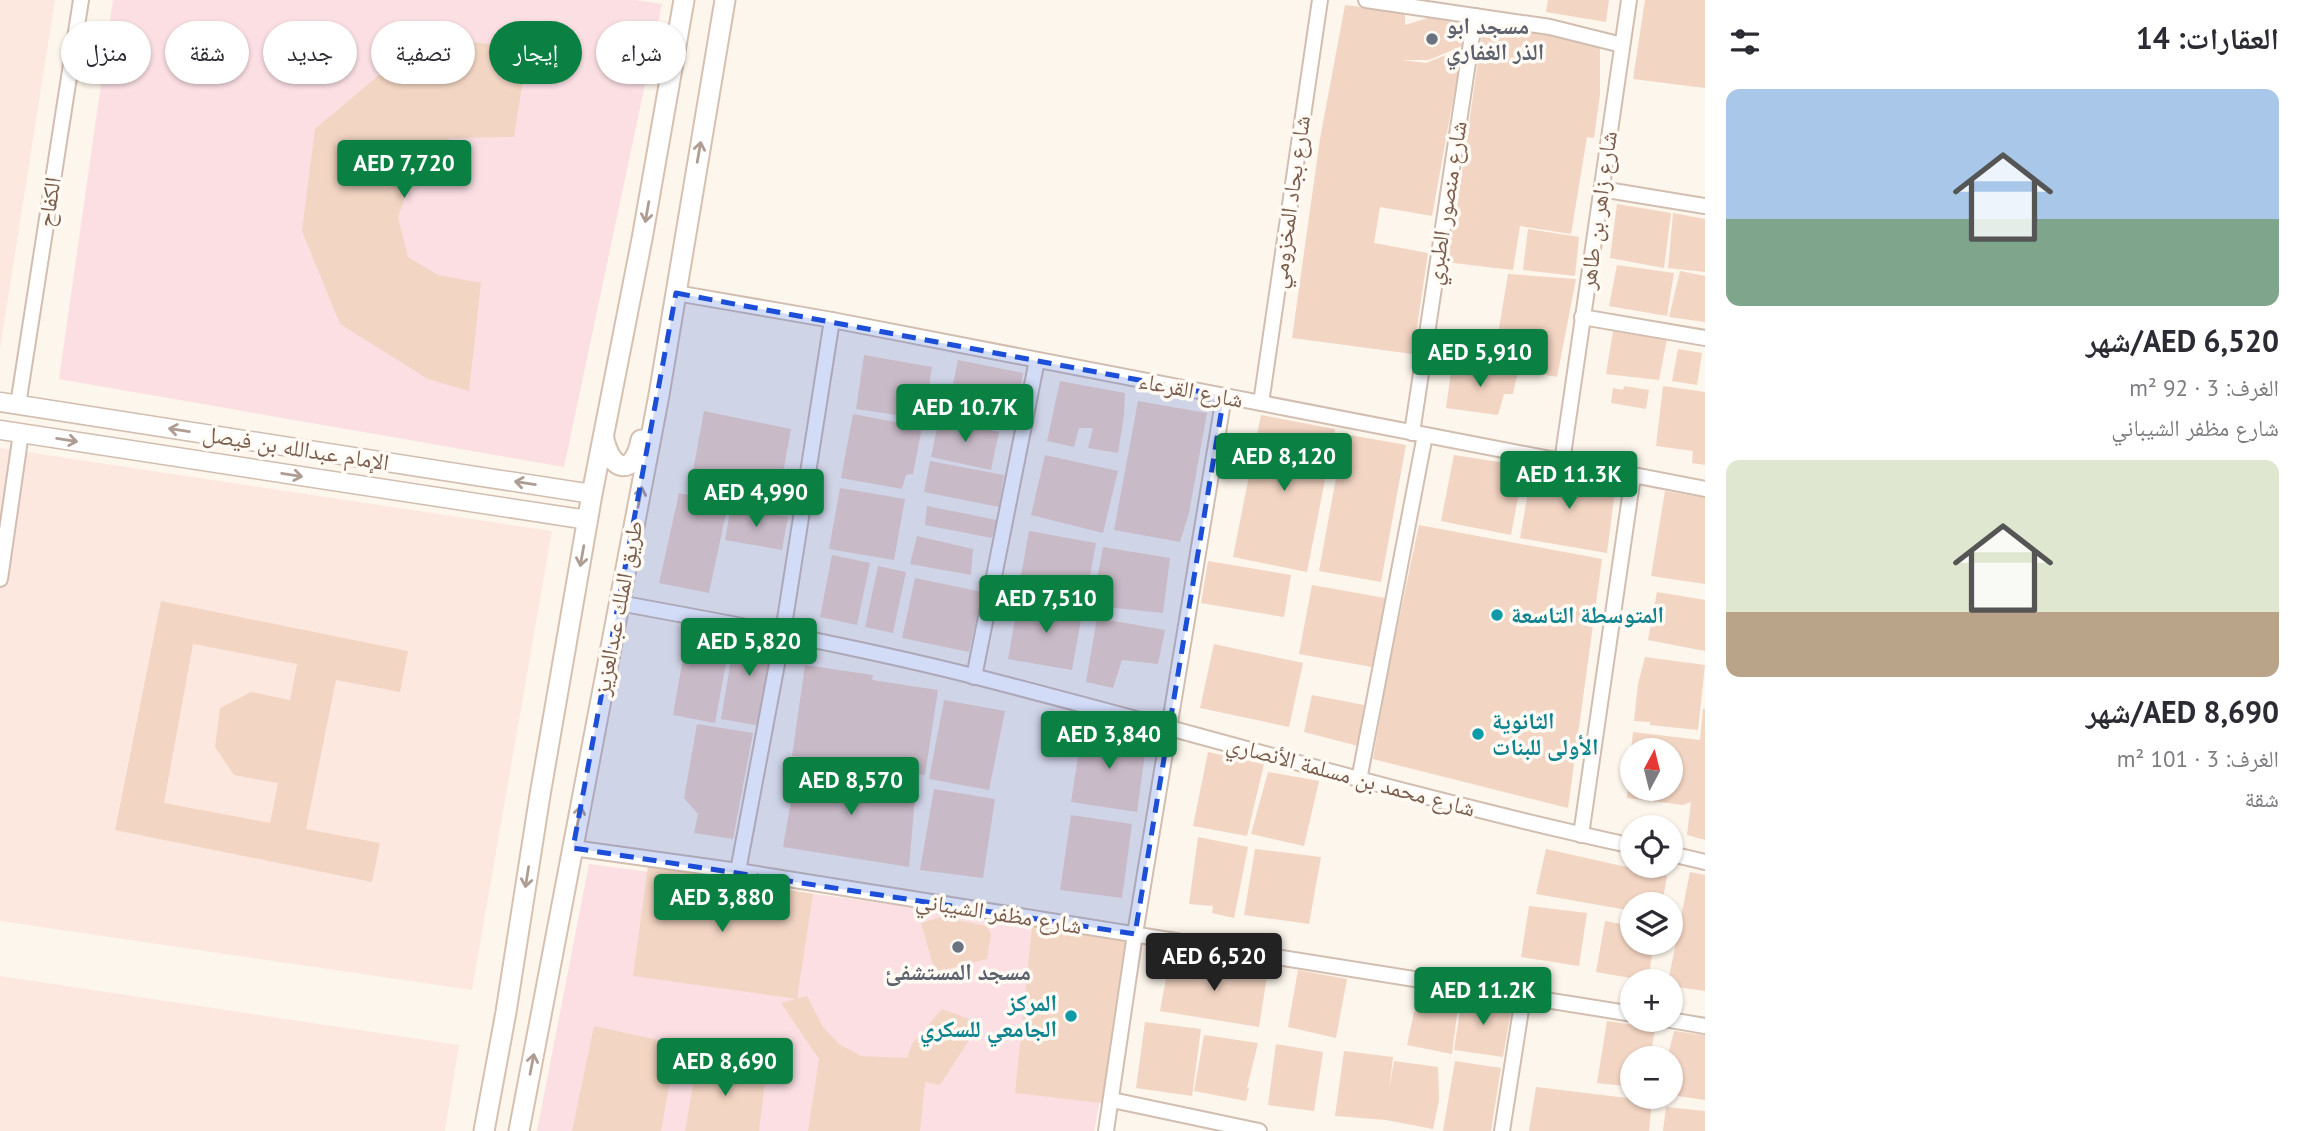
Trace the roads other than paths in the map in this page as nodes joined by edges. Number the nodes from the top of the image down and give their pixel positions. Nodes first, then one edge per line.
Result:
1 (81, 0) edge
2 (684, 0) edge
3 (725, 0) edge
4 (1320, 0) edge
5 (1366, 0) edge
6 (1629, 0) edge
7 (1475, 16) junction
8 (1622, 45) junction
9 (693, 188) junction
10 (1601, 188) junction
11 (1705, 206) edge
12 (676, 293) junction
13 (1583, 317) junction
14 (832, 320) junction
15 (1705, 338) edge
16 (1037, 360) junction
17 (1224, 396) junction
18 (9, 403) edge
19 (1261, 403) junction
20 (0, 430) edge
21 (21, 433) junction
22 (1418, 434) junction
23 (604, 438) junction
24 (1562, 462) junction
25 (1633, 475) junction
26 (1705, 489) edge
27 (592, 494) junction
28 (588, 520) junction
29 (0, 579) edge
30 (619, 603) junction
31 (783, 632) junction
32 (974, 677) junction
33 (1169, 727) junction
34 (1359, 780) junction
35 (1581, 835) junction
36 (1620, 843) edge
37 (573, 848) junction
38 (1683, 857) edge
39 (1705, 862) edge
40 (738, 871) junction
41 (1135, 934) junction
42 (1523, 997) junction
43 (1620, 1012) edge
44 (1683, 1022) edge
45 (1705, 1026) edge
46 (1112, 1100) junction
47 (484, 1131) edge
48 (519, 1131) edge
49 (1106, 1131) edge
50 (1259, 1131) edge
51 (1502, 1131) edge

1 - 18 street, الكفاح
2 -> 23 main road, طريق الملك عبدالعزيز
9 -> 3 main road, طريق الملك عبدالعزيز
4 - 19 street, شارع بجاد المخزومي
5 - 7 street
6 - 8 street, شارع زاهر بن طاهر
7 - 8 street
7 - 22 street, شارع منصور الطبري
8 - 10 street, شارع زاهر بن طاهر
9 - 12 main road, طريق الملك عبدالعزيز
9 - 23 main road
10 - 11 street
10 - 13 street, شارع زاهر بن طاهر
12 - 14 street, شارع القرعاء
30 -> 12 main road, طريق الملك عبدالعزيز
13 - 15 street
13 - 24 street, شارع زاهر بن طاهر
14 - 16 street, شارع القرعاء
14 - 31 street
16 - 17 street, شارع القرعاء
16 - 32 street
17 - 19 street, شارع القرعاء
17 - 33 street
27 -> 18 street, الإمام عبدالله بن فيصل
19 - 22 street, شارع القرعاء
20 - 21 street, الإمام عبدالله بن فيصل
21 -> 28 street, الإمام عبدالله بن فيصل
21 - 29 street
22 - 24 street, شارع القرعاء
22 - 34 street, شارع منصور الطبري
23 - 27 main road, طريق الملك عبدالعزيز
24 - 25 street, شارع القرعاء
25 - 26 street, شارع القرعاء
25 - 35 street
27 - 28 main road, طريق الملك عبدالعزيز
28 -> 47 main road, طريق الملك عبدالعزيز
30 - 31 street, شارع محمد بن مسلمة الأنصاري
37 -> 30 main road, طريق الملك عبدالعزيز
31 - 32 street, شارع محمد بن مسلمة الأنصاري
31 - 40 street
32 - 33 street, شارع محمد بن مسلمة الأنصاري
33 - 34 street, شارع محمد بن مسلمة الأنصاري
33 - 41 street
34 - 35 street, شارع محمد بن مسلمة الأنصاري
35 - 36 street, شارع محمد بن مسلمة الأنصاري
37 - 40 street, شارع مظفر الشيباني
48 -> 37 main road, طريق الملك عبدالعزيز
38 - 39 street
40 - 41 street, شارع مظفر الشيباني
41 - 42 street, شارع مظفر الشيباني
41 - 46 street
42 - 43 street, شارع مظفر الشيباني
42 - 51 street
44 - 45 street
46 - 49 street
46 - 50 street

